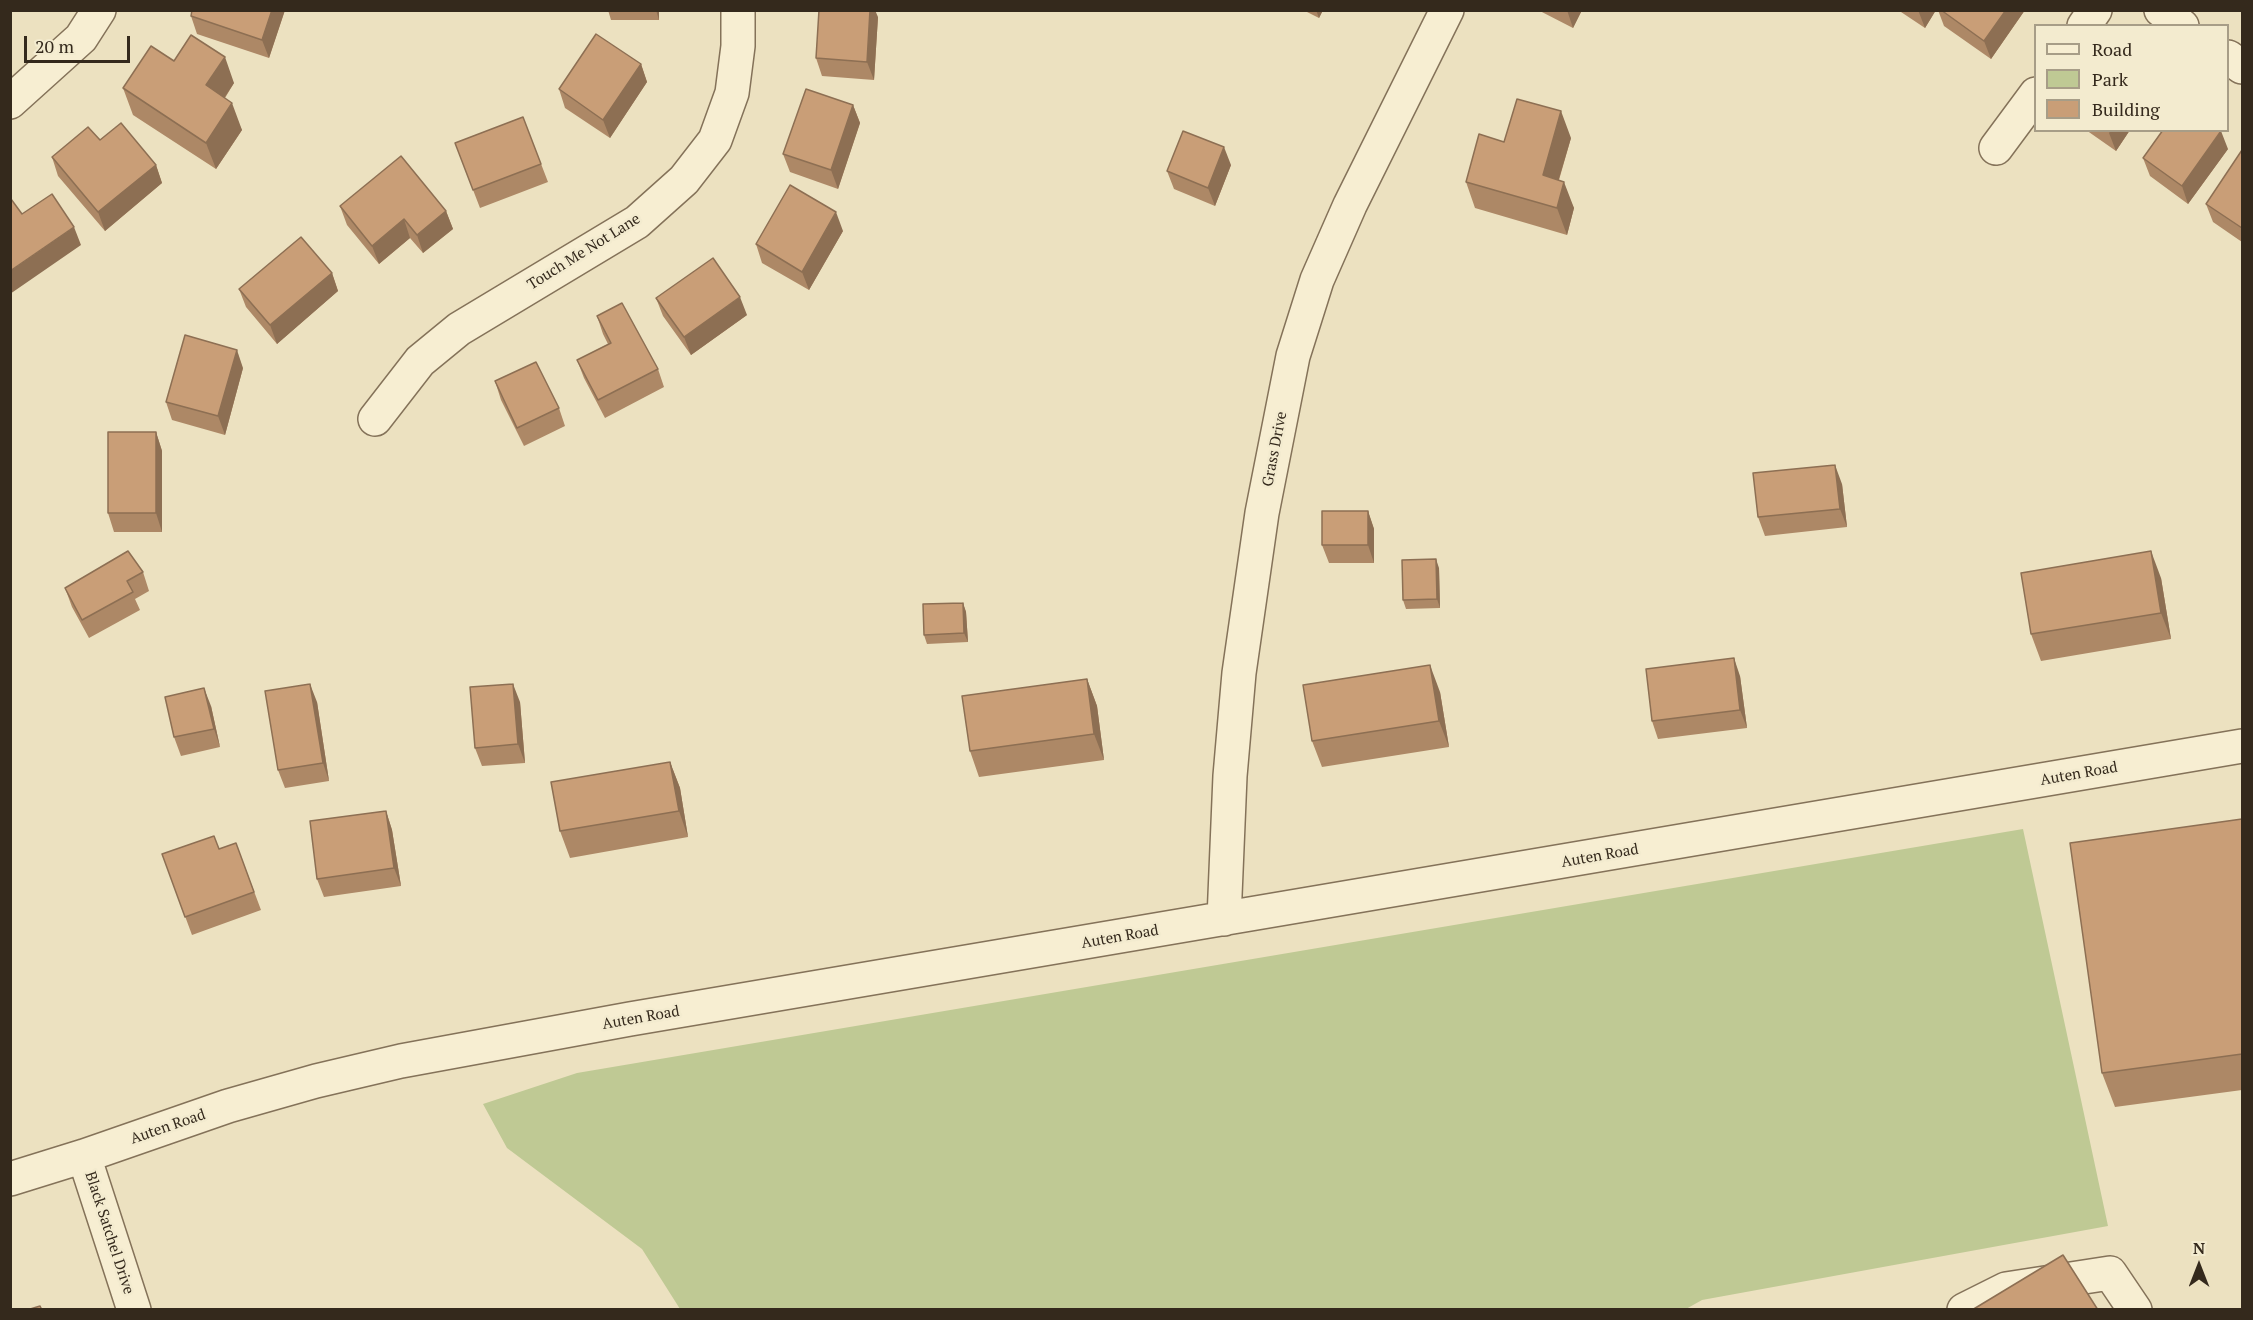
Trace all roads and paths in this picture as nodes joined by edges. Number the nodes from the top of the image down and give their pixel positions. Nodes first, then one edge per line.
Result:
1 (99, 10) edge
2 (738, 10) edge
3 (1447, 10) edge
4 (2095, 10) edge
5 (2161, 10) edge
6 (2085, 24) edge
7 (2179, 24) edge
8 (2229, 58) edge
9 (2242, 67) edge
10 (2034, 97) edge
11 (10, 102) edge
12 (1996, 148) dead end
13 (375, 419) dead end
14 (2242, 746) edge
15 (1224, 919) junction
16 (84, 1156) junction
17 (10, 1179) edge
18 (134, 1310) edge
19 (1964, 1310) edge
20 (2135, 1310) edge

1 - 11 street
2 - 13 street, Touch Me Not Lane
3 - 15 street, Grass Drive
4 - 6 street
5 - 7 street
8 - 9 street
10 - 12 street
14 - 15 street, Auten Road
15 - 16 street, Auten Road
16 - 17 street, Auten Road
16 - 18 street, Black Satchel Drive
19 - 20 street

